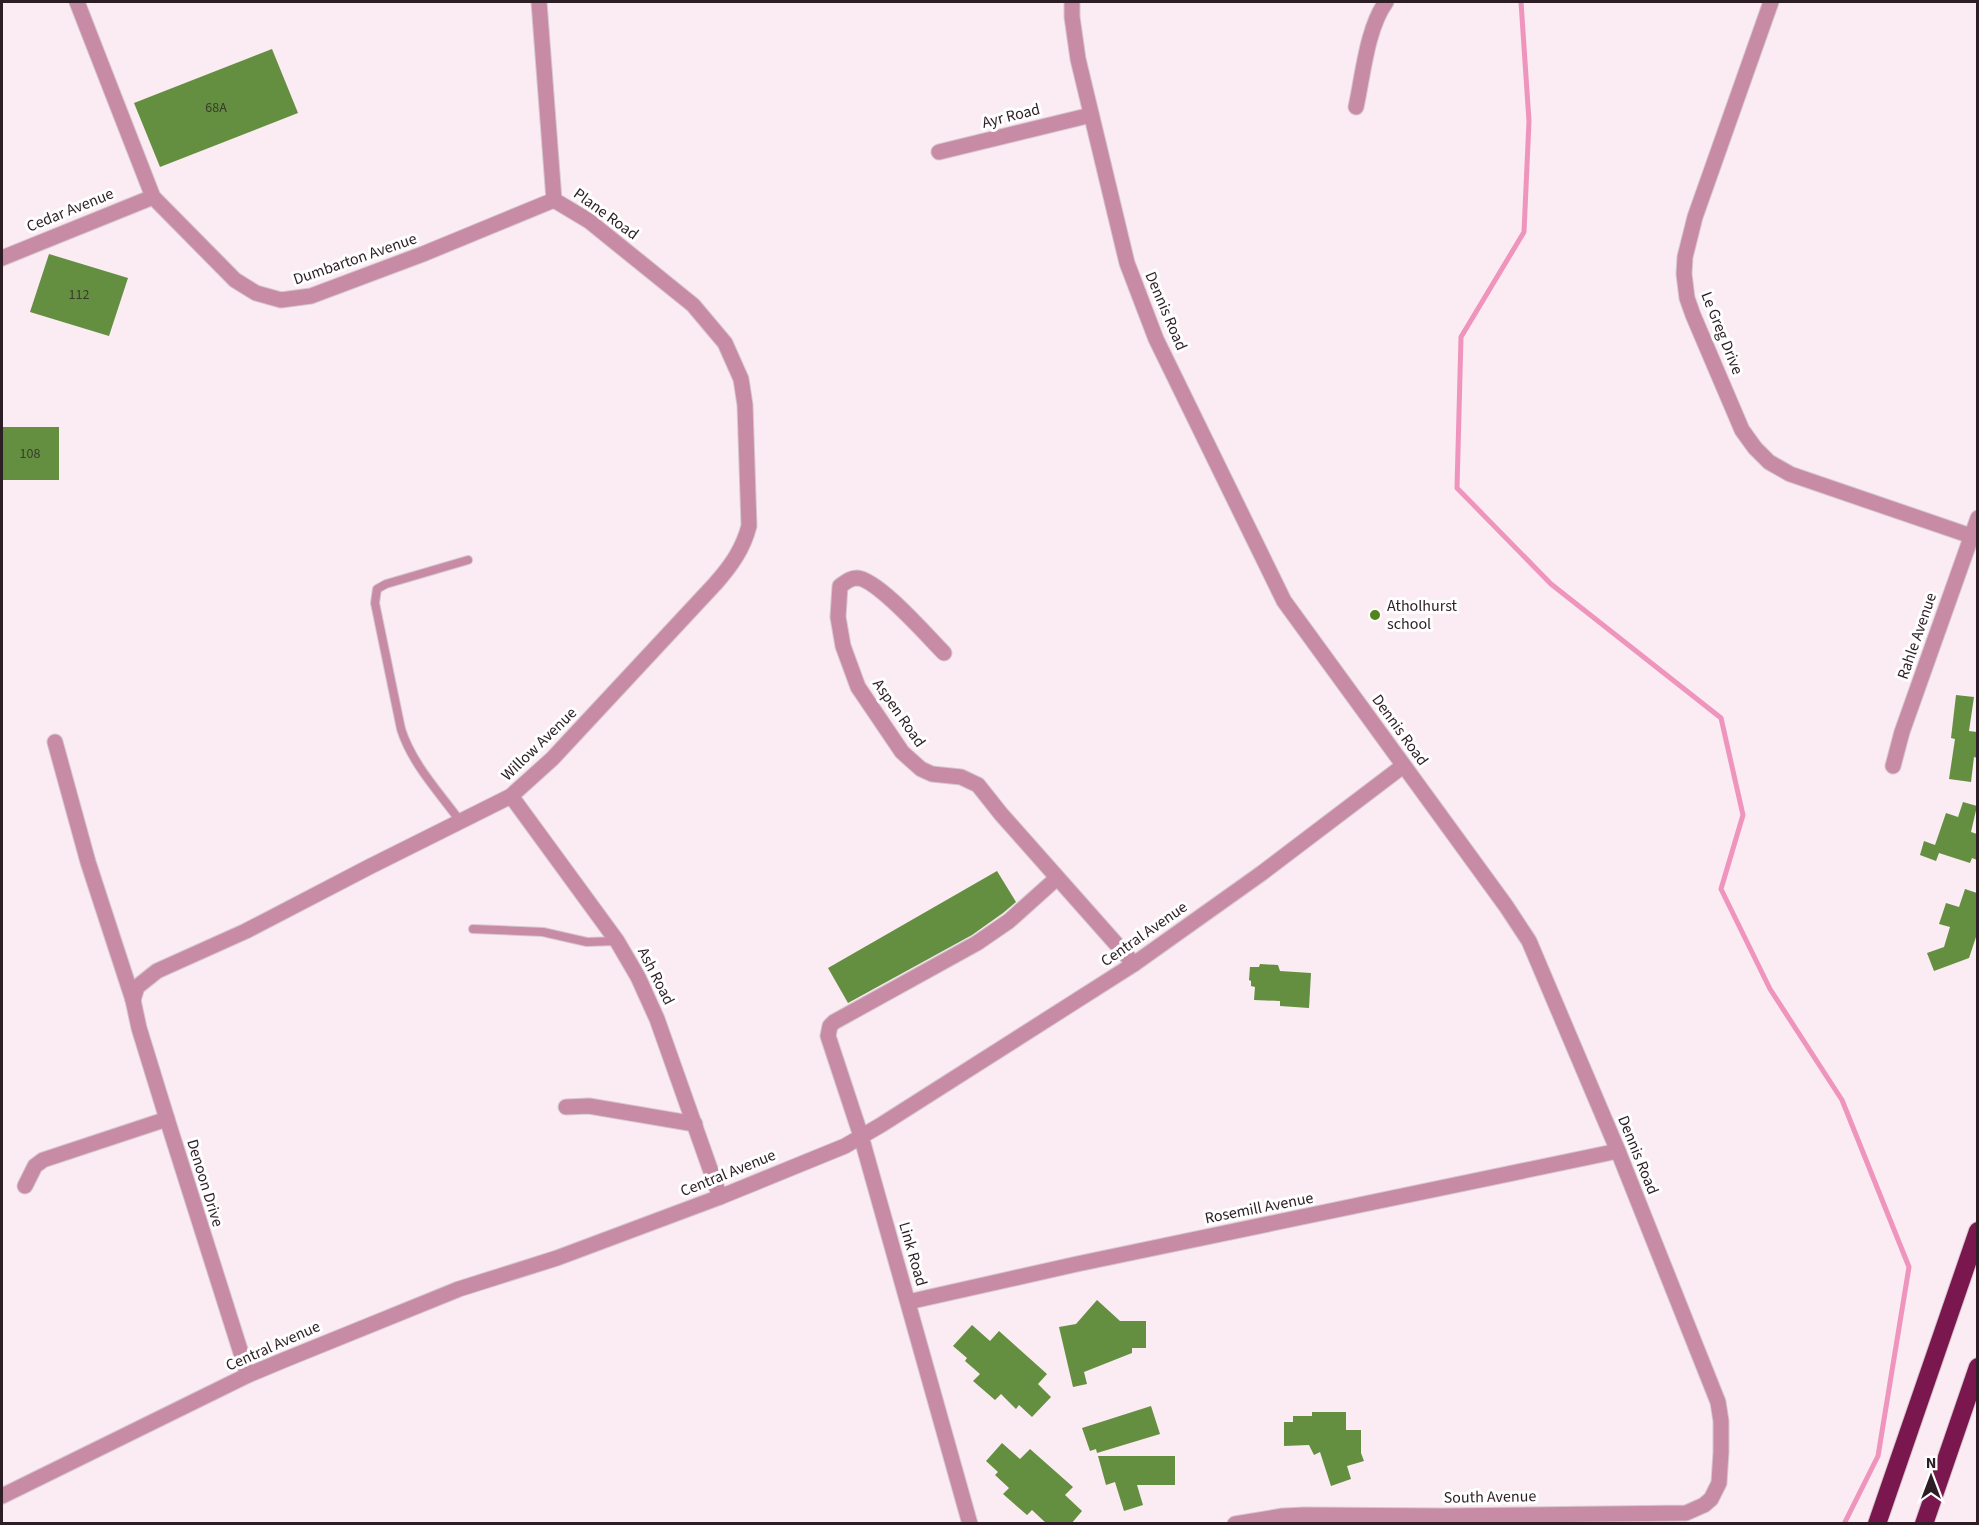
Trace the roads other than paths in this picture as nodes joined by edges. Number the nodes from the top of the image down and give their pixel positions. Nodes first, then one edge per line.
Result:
1 (77, 2) edge
2 (539, 2) edge
3 (1072, 2) edge
4 (1386, 2) edge
5 (1771, 2) edge
6 (1356, 107) dead end
7 (1091, 115) junction
8 (939, 152) dead end
9 (153, 197) junction
10 (554, 200) junction
11 (2, 258) edge
12 (741, 380) joint
13 (1977, 518) edge
14 (1971, 536) junction
15 (468, 560) dead end
16 (944, 653) dead end
17 (55, 742) dead end
18 (1403, 766) junction
19 (1893, 766) dead end
20 (512, 796) junction
21 (460, 821) junction
22 (1057, 878) junction
23 (473, 929) dead end
24 (617, 941) junction
25 (1134, 964) junction
26 (134, 1000) junction
27 (566, 1107) dead end
28 (167, 1119) junction
29 (695, 1124) junction
30 (861, 1136) junction
31 (1618, 1151) junction
32 (25, 1186) dead end
33 (720, 1197) junction
34 (1977, 1232) edge
35 (908, 1302) junction
36 (1977, 1367) edge
37 (248, 1375) junction
38 (1720, 1470) joint
39 (2, 1496) edge
40 (970, 1524) edge
41 (1235, 1524) edge
42 (1877, 1524) edge
43 (1924, 1524) edge

1 - 9 street, Dumbarton Avenue
2 - 10 street, Plane Road
3 - 7 street, Dennis Road
4 - 6 street
5 - 14 street, Le Greg Drive
7 - 8 street, Ayr Road
7 - 18 street, Dennis Road
9 - 10 street, Dumbarton Avenue
9 - 11 street, Cedar Avenue
10 - 12 street, Plane Road
12 - 20 street, Willow Avenue
13 - 14 street, Rahle Avenue
14 - 19 street, Rahle Avenue
15 - 21 lane
16 - 22 street, Aspen Road
17 - 26 street, Denoon Drive
18 - 25 street, Central Avenue
18 - 31 street, Dennis Road
20 - 21 street, Willow Avenue
20 - 24 street, Ash Road
21 - 26 street, Willow Avenue
22 - 25 street, Aspen Road
22 - 30 street, Link Road
23 - 24 lane
24 - 29 street, Ash Road
25 - 30 street, Central Avenue
26 - 28 street, Denoon Drive
27 - 29 street
28 - 32 street
28 - 37 street, Denoon Drive
29 - 33 street, Ash Road
30 - 33 street, Central Avenue
30 - 35 street, Link Road
31 - 35 street, Rosemill Avenue
31 - 38 street, Dennis Road
33 - 37 street, Central Avenue
34 - 42 highway
35 - 40 street, Link Road
36 - 43 highway
37 - 39 street, Central Avenue
38 - 41 street, South Avenue

